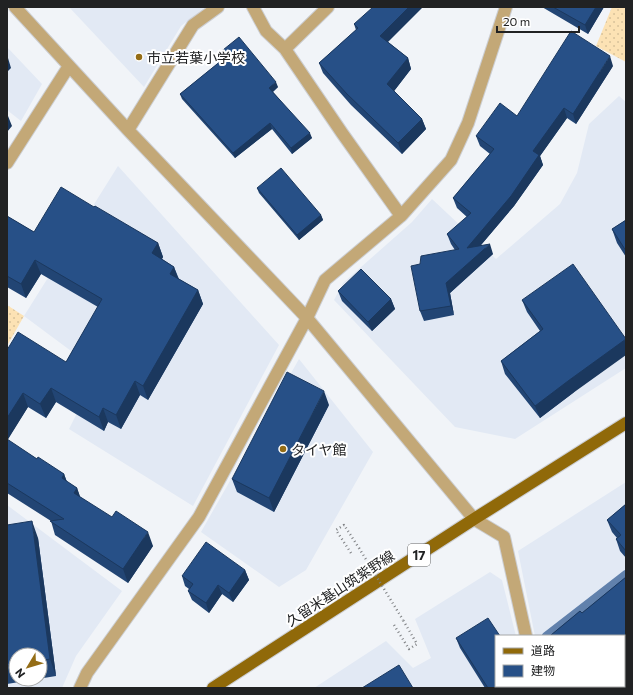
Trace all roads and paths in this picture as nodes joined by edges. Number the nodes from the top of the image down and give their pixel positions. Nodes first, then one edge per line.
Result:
1 (15, 7) edge
2 (218, 7) edge
3 (253, 7) edge
4 (328, 7) edge
5 (506, 7) edge
6 (285, 49) junction
7 (69, 66) junction
8 (128, 130) junction
9 (7, 163) edge
10 (401, 216) junction
11 (308, 318) junction
12 (626, 423) edge
13 (474, 519) junction
14 (351, 553) dead end
15 (394, 625) dead end
16 (526, 635) edge
17 (80, 688) edge
18 (213, 688) edge

1 - 7 street
2 - 8 street
3 - 6 street
4 - 6 street
5 - 10 street
6 - 10 street
7 - 8 street
7 - 9 street
8 - 11 street
10 - 11 street
11 - 13 street
11 - 17 street
12 - 13 main road, 久留米基山筑紫野線 / 17
13 - 16 street
13 - 18 main road, 久留米基山筑紫野線 / 17
14 - 15 path, bridge

